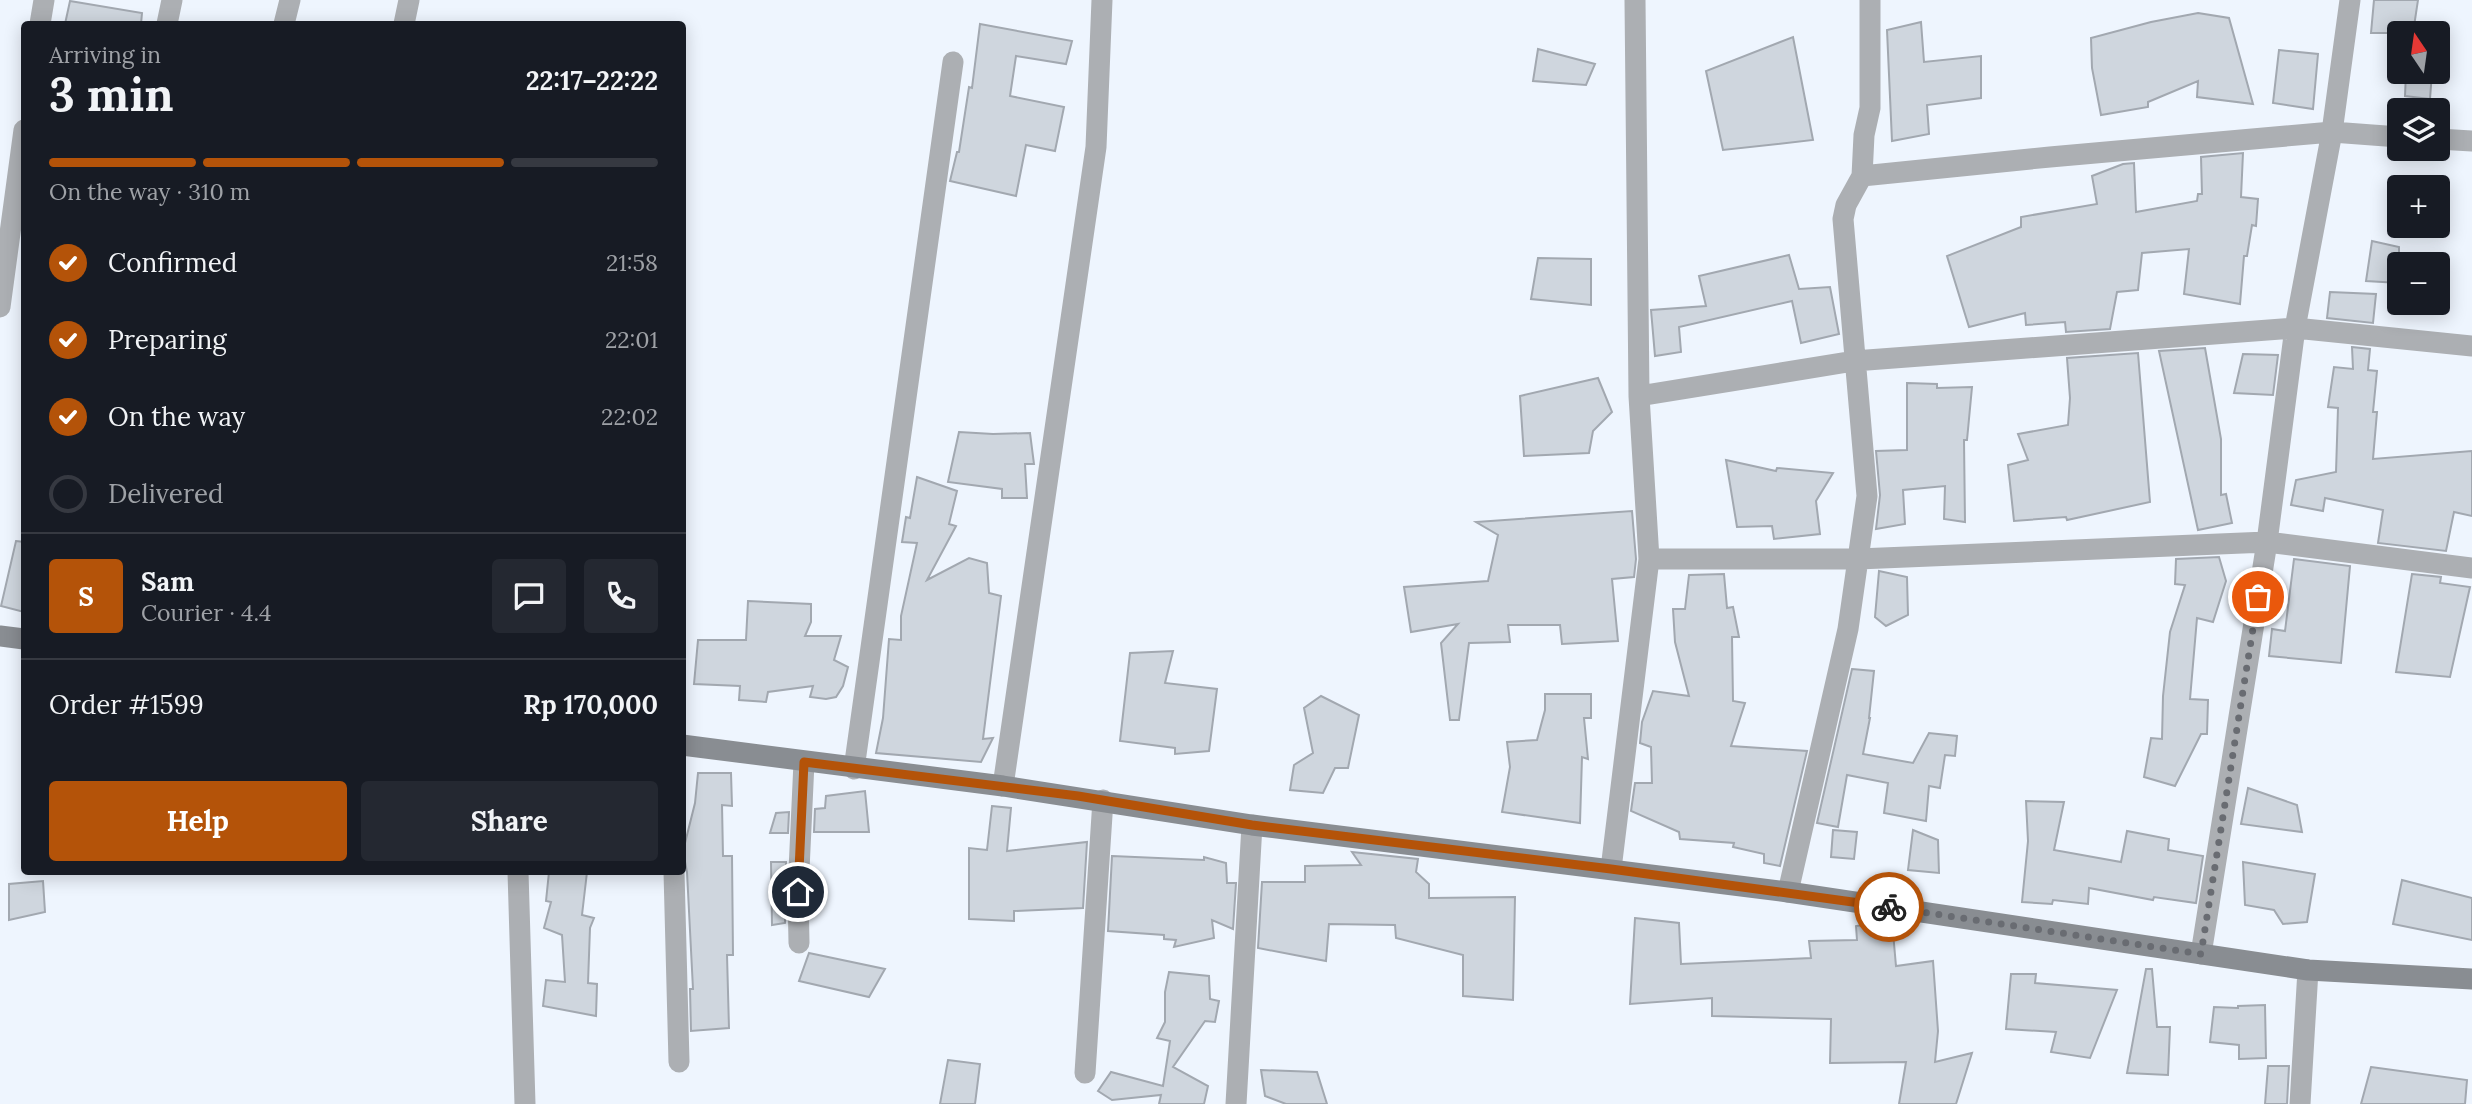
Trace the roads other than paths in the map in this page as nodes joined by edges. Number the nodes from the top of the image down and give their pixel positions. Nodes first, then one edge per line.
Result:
1 (44, 0) edge
2 (172, 0) edge
3 (290, 0) edge
4 (409, 0) edge
5 (1102, 0) edge
6 (1635, 0) edge
7 (1870, 0) edge
8 (2350, 0) edge
9 (40, 21) edge
10 (168, 21) edge
11 (285, 21) edge
12 (405, 21) edge
13 (953, 62) dead end
14 (2332, 132) junction
15 (2387, 136) edge
16 (2450, 140) edge
17 (2472, 141) edge
18 (21, 152) edge
19 (1862, 177) junction
20 (0, 307) edge
21 (2295, 328) junction
22 (2472, 346) edge
23 (1854, 361) junction
24 (1639, 396) junction
25 (2267, 542) junction
26 (1649, 559) junction
27 (1858, 559) junction
28 (2472, 569) edge
29 (0, 636) edge
30 (21, 639) edge
31 (686, 746) edge
32 (804, 762) junction
33 (855, 769) junction
34 (1003, 786) junction
35 (1103, 800) junction
36 (1252, 825) junction
37 (1611, 869) junction
38 (519, 875) edge
39 (674, 875) edge
40 (1788, 892) junction
41 (799, 943) dead end
42 (2201, 954) junction
43 (2308, 970) junction
44 (2472, 979) edge
45 (679, 1062) dead end
46 (1085, 1073) dead end
47 (525, 1104) edge
48 (1236, 1104) edge
49 (2300, 1104) edge

1 - 9 street
2 - 10 street
3 - 11 street
4 - 12 street
5 - 34 street
6 - 24 street
7 - 19 street
8 - 14 street
13 - 33 street
14 - 15 street
14 - 19 street
14 - 21 street
16 - 17 street
18 - 20 street
19 - 23 street
21 - 22 street
21 - 23 street
21 - 25 street
23 - 24 street
23 - 27 street
24 - 26 street
25 - 27 street
25 - 28 street
25 - 42 street
26 - 27 street
26 - 37 street
27 - 40 street
29 - 30 street
31 - 32 street
32 - 33 street
32 - 41 street
33 - 34 street
34 - 35 street
35 - 36 street
35 - 46 street
36 - 37 street
36 - 48 street
37 - 40 street
38 - 47 street
39 - 45 street
40 - 42 street
42 - 43 street
43 - 44 street
43 - 49 street

